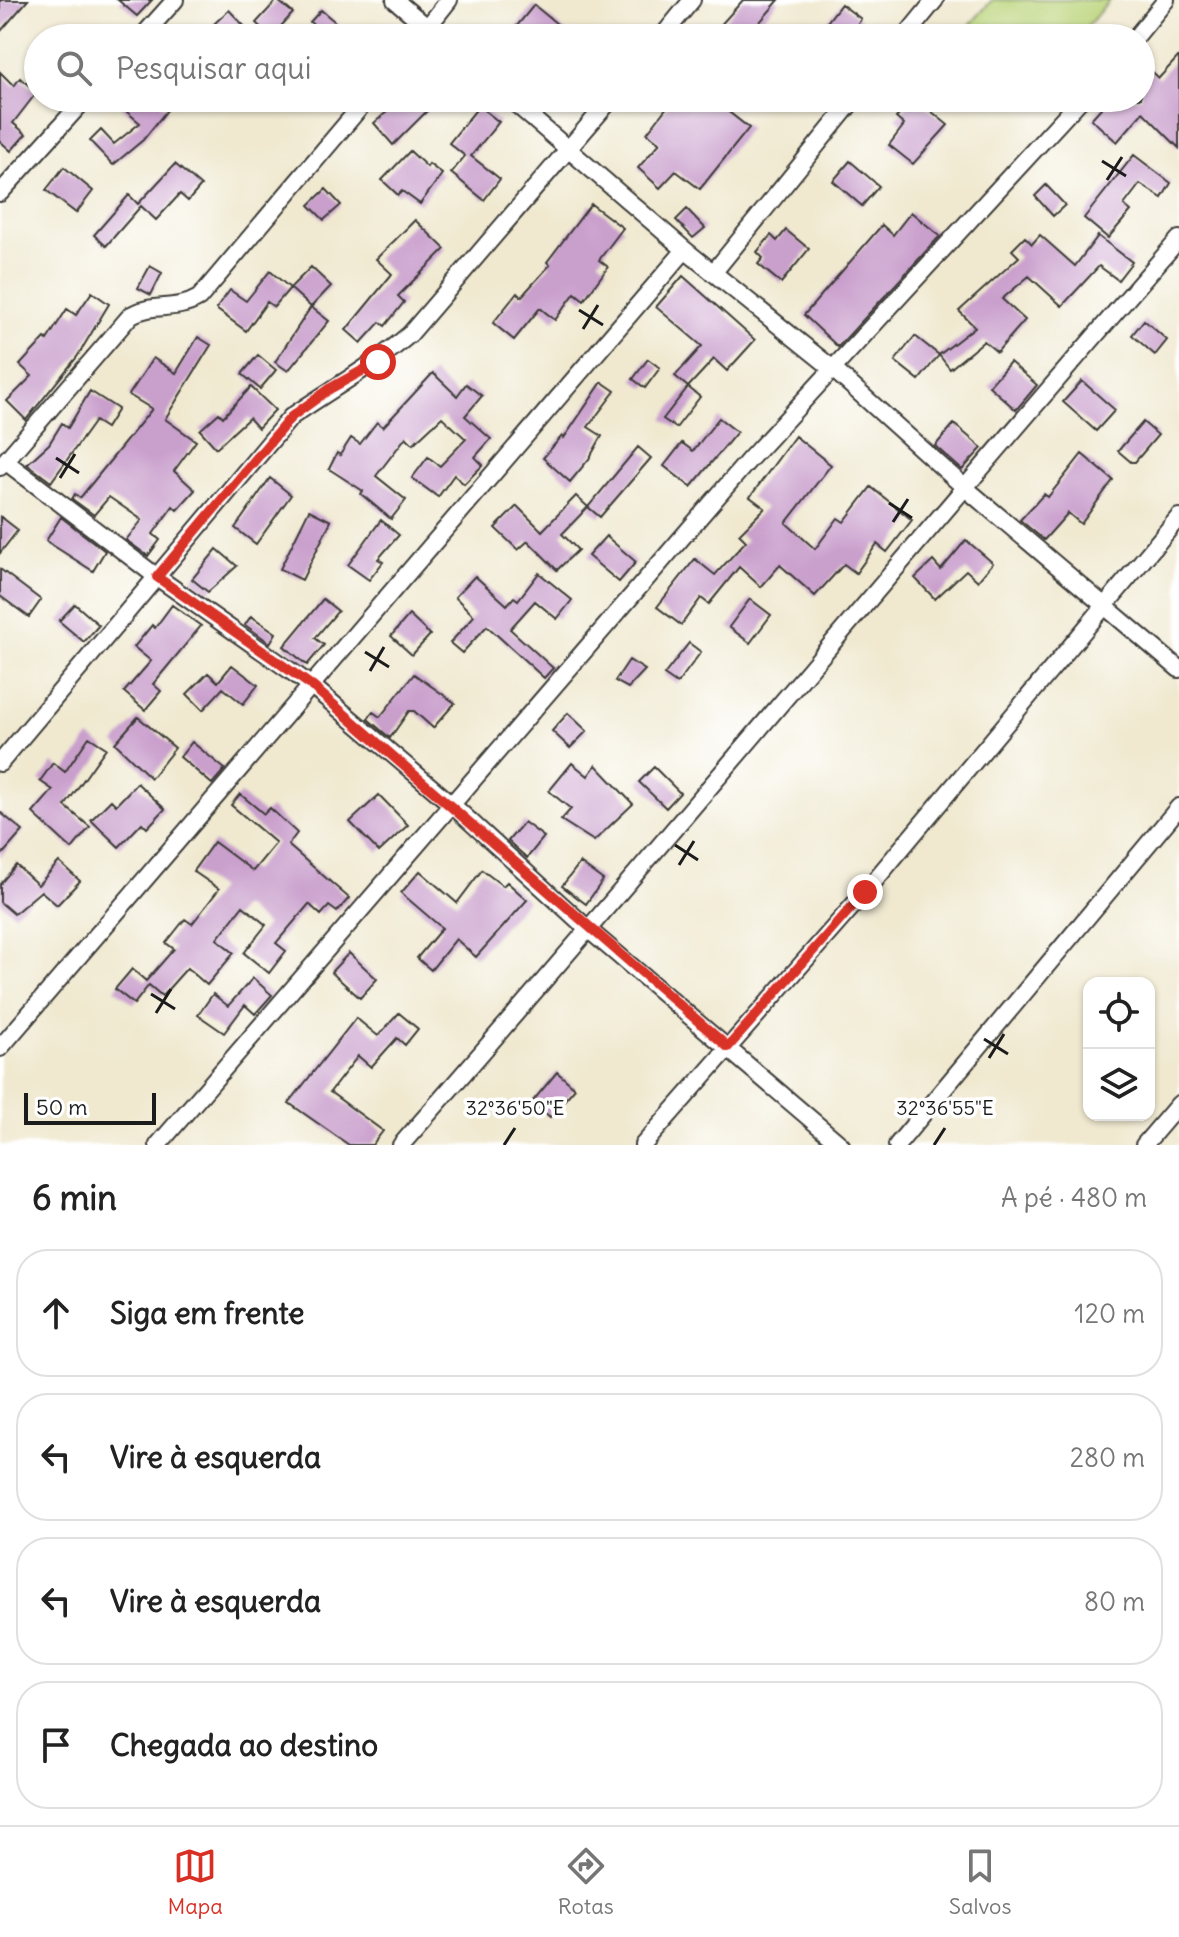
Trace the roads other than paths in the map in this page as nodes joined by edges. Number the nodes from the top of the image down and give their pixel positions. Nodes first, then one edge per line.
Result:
1 (175, 0) edge
2 (395, 0) edge
3 (449, 0) edge
4 (692, 0) edge
5 (935, 0) edge
6 (1166, 0) edge
7 (154, 24) edge
8 (419, 24) edge
9 (435, 24) edge
10 (672, 24) edge
11 (915, 24) edge
12 (1146, 24) edge
13 (73, 112) edge
14 (356, 112) edge
15 (525, 112) edge
16 (600, 112) edge
17 (844, 112) edge
18 (1069, 112) edge
19 (569, 149) junction
20 (0, 193) edge
21 (1179, 239) edge
22 (685, 250) junction
23 (713, 273) junction
24 (833, 369) junction
25 (2, 464) edge
26 (963, 486) junction
27 (1179, 517) edge
28 (157, 577) junction
29 (1102, 606) junction
30 (1179, 669) edge
31 (312, 686) junction
32 (0, 763) edge
33 (450, 803) junction
34 (1179, 807) edge
35 (589, 930) junction
36 (728, 1047) junction
37 (0, 1048) edge
38 (1179, 1104) edge
39 (158, 1145) edge
40 (401, 1145) edge
41 (643, 1145) edge
42 (841, 1145) edge
43 (897, 1145) edge
44 (1144, 1145) edge

1 - 7 street
2 - 8 street
3 - 9 street
4 - 10 street
5 - 11 street
6 - 12 street
13 - 20 street
14 - 25 street
15 - 19 street
16 - 19 street
17 - 23 street
18 - 24 street
19 - 22 street
19 - 28 street
21 - 26 street
22 - 23 street
22 - 31 street
23 - 24 street
24 - 26 street
24 - 33 street
25 - 28 street
26 - 29 street
26 - 35 street
27 - 29 street
28 - 31 street
28 - 32 street
29 - 30 street
29 - 36 street
31 - 33 street
31 - 37 street
33 - 35 street
33 - 39 street
34 - 43 street
35 - 36 street
35 - 40 street
36 - 41 street
36 - 42 street
38 - 44 street

